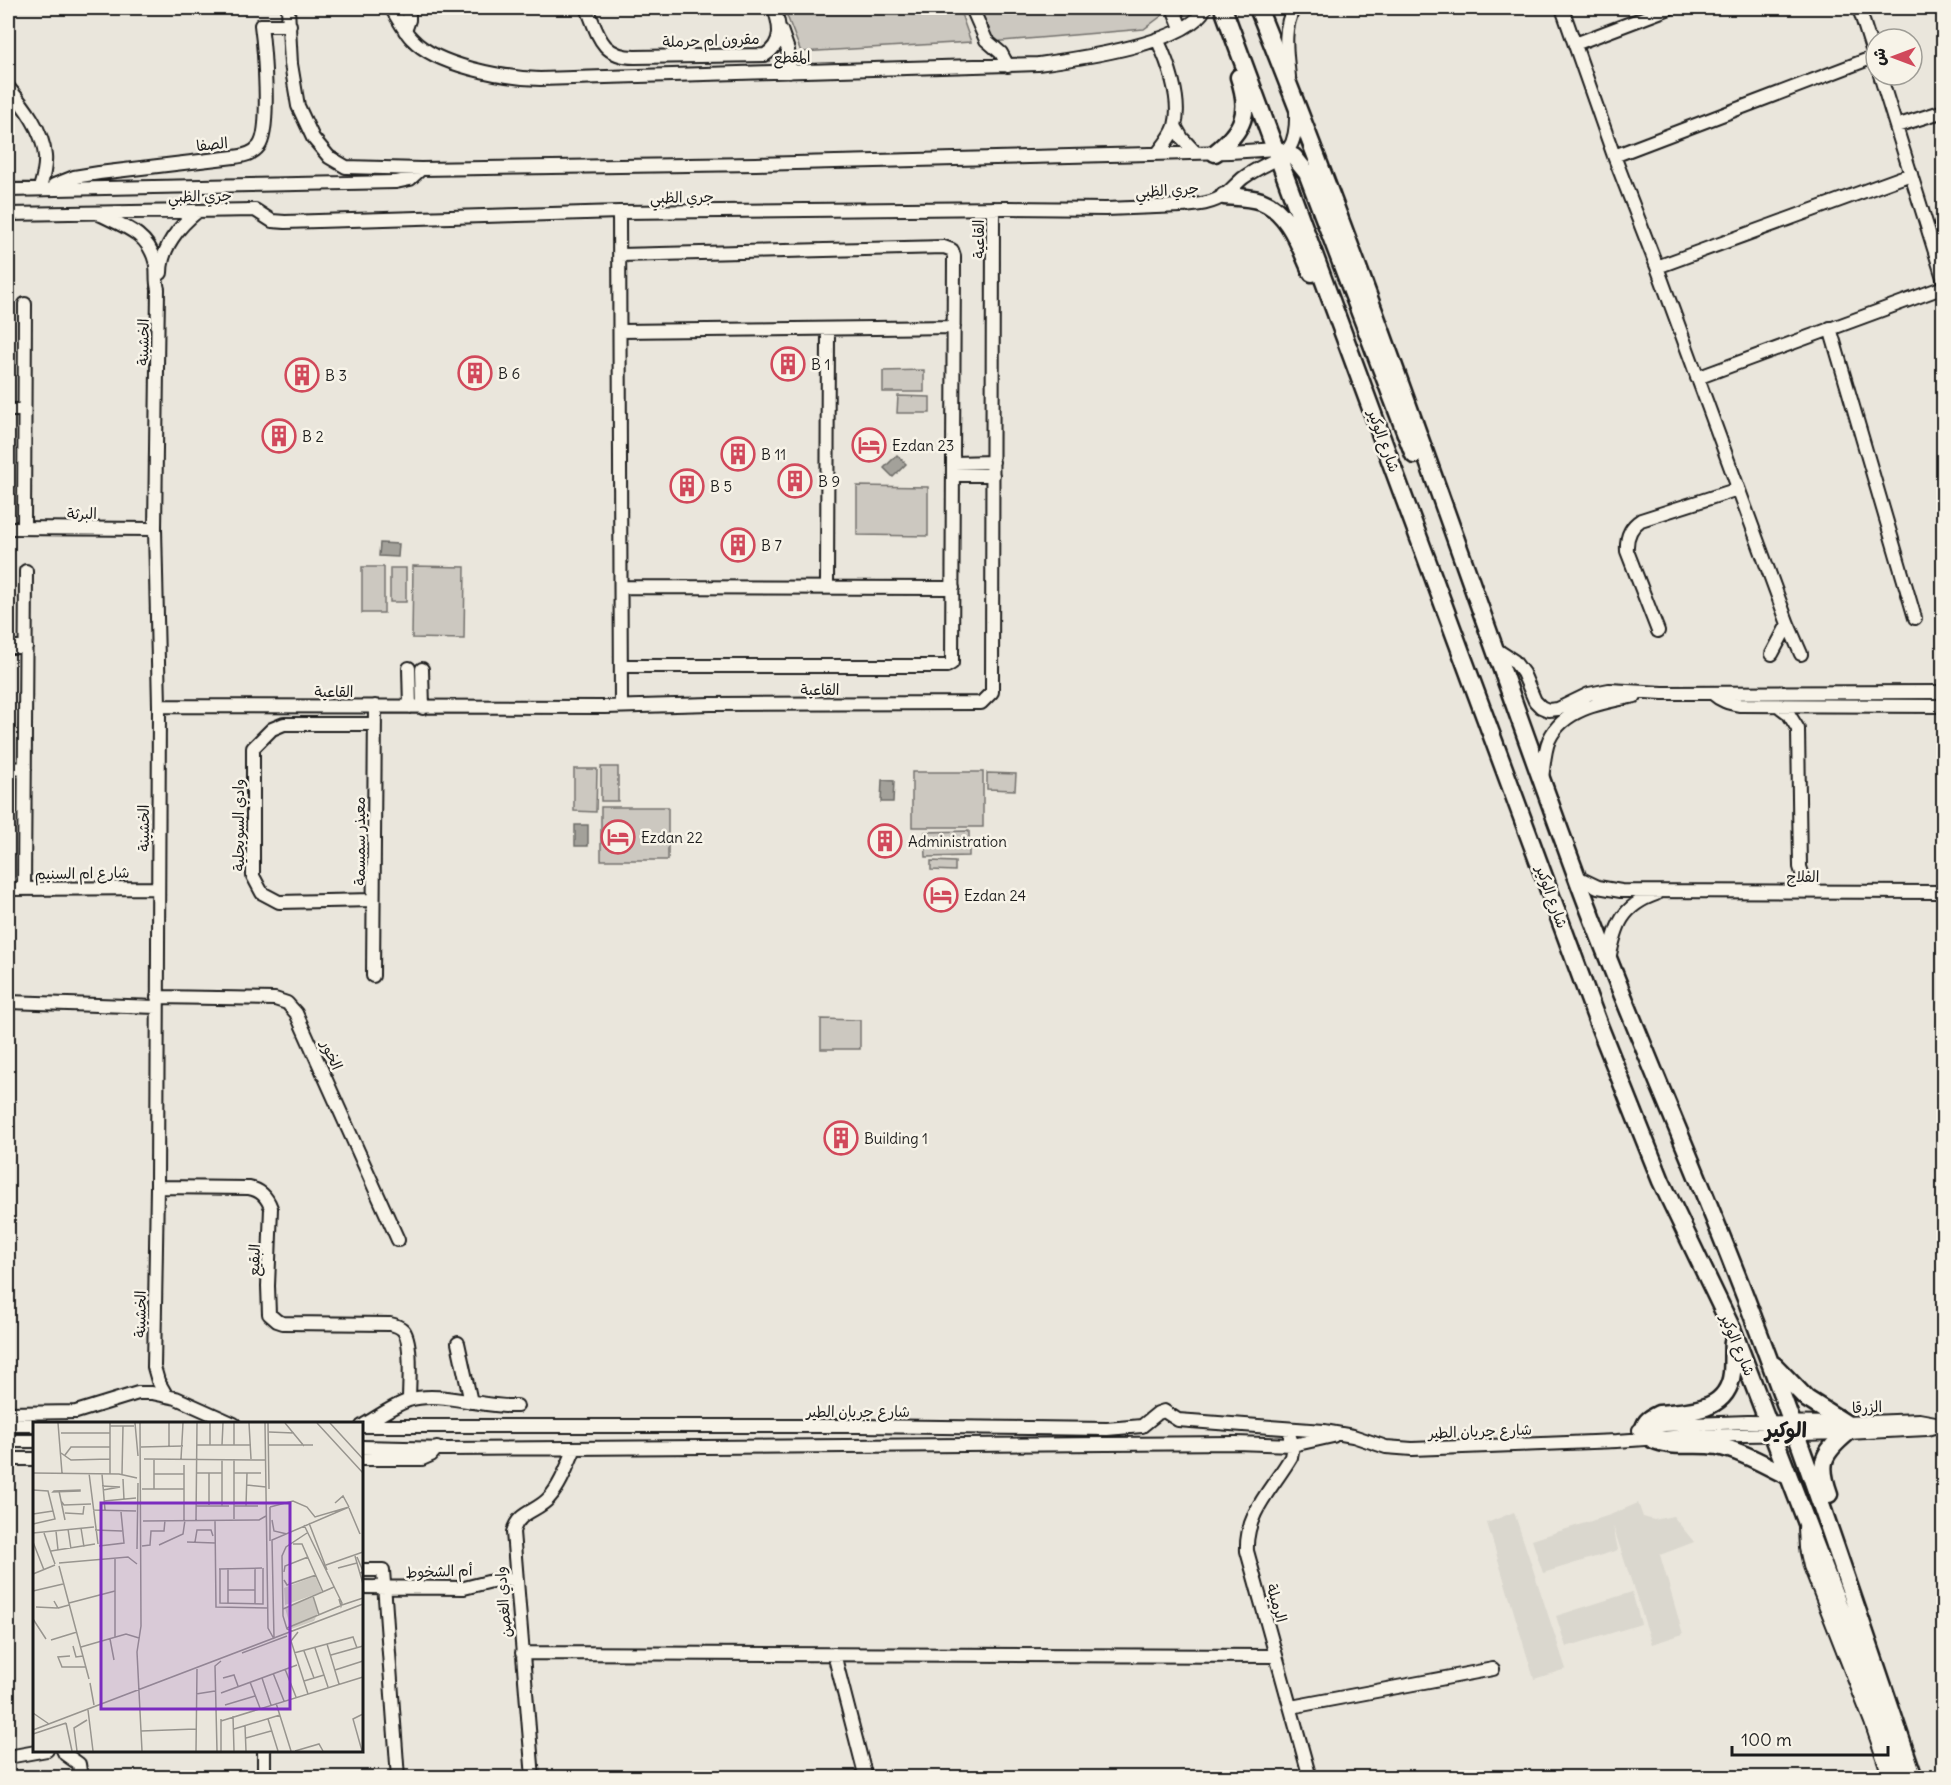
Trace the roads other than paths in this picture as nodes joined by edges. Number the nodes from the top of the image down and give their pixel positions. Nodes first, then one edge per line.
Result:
1 (288, 8) edge
2 (391, 8) edge
3 (409, 8) edge
4 (587, 8) edge
5 (774, 8) edge
6 (972, 8) edge
7 (1173, 8) edge
8 (1205, 8) edge
9 (1223, 8) edge
10 (1258, 8) edge
11 (1294, 8) edge
12 (1562, 8) edge
13 (1670, 8) edge
14 (1859, 8) edge
15 (290, 25) junction
16 (780, 26) junction
17 (1865, 27) edge
18 (1181, 28) junction
19 (405, 31) junction
20 (1157, 39) junction
21 (1235, 42) junction
22 (1575, 44) junction
23 (1864, 63) edge
24 (1008, 66) junction
25 (790, 72) junction
26 (8, 87) edge
27 (1884, 87) edge
28 (1291, 91) junction
29 (1944, 111) edge
30 (1175, 126) junction
31 (1896, 126) junction
32 (1196, 153) junction
33 (1215, 153) junction
34 (1156, 154) junction
35 (1281, 154) junction
36 (1614, 156) junction
37 (421, 169) junction
38 (1911, 174) junction
39 (43, 188) junction
40 (8, 190) edge
41 (1224, 196) junction
42 (993, 208) junction
43 (198, 211) junction
44 (96, 212) junction
45 (620, 212) junction
46 (8, 214) edge
47 (620, 255) junction
48 (159, 263) junction
49 (1657, 267) junction
50 (1944, 281) edge
51 (1944, 287) edge
52 (1330, 293) junction
53 (25, 304) dead end
54 (954, 327) junction
55 (1830, 328) junction
56 (828, 329) junction
57 (620, 332) junction
58 (1697, 378) junction
59 (8, 410) edge
60 (24, 410) junction
61 (993, 462) junction
62 (954, 469) junction
63 (993, 475) junction
64 (1738, 489) junction
65 (8, 528) edge
66 (24, 528) junction
67 (155, 529) junction
68 (1455, 539) junction
69 (26, 571) dead end
70 (621, 587) junction
71 (827, 587) junction
72 (953, 588) junction
73 (1915, 618) dead end
74 (1788, 624) junction
75 (1658, 631) dead end
76 (8, 646) edge
77 (26, 647) junction
78 (1494, 648) junction
79 (1772, 654) dead end
80 (1802, 654) dead end
81 (621, 666) junction
82 (409, 668) dead end
83 (422, 669) dead end
84 (1907, 692) junction
85 (1944, 692) edge
86 (1663, 693) junction
87 (1712, 693) junction
88 (159, 706) junction
89 (375, 706) junction
90 (621, 706) junction
91 (1780, 706) junction
92 (1815, 706) junction
93 (1887, 706) junction
94 (1944, 706) edge
95 (410, 708) junction
96 (423, 708) junction
97 (375, 724) junction
98 (1798, 729) junction
99 (8, 768) edge
100 (25, 769) junction
101 (1542, 780) junction
102 (1577, 877) junction
103 (158, 888) junction
104 (8, 889) edge
105 (24, 889) junction
106 (1815, 890) junction
107 (1944, 891) edge
108 (1662, 892) junction
109 (374, 900) junction
110 (1609, 959) junction
111 (373, 976) dead end
112 (8, 1002) edge
113 (157, 1002) junction
114 (157, 1187) junction
115 (398, 1240) dead end
116 (1733, 1331) junction
117 (458, 1343) dead end
118 (1769, 1360) junction
119 (154, 1366) junction
120 (138, 1393) junction
121 (166, 1395) junction
122 (409, 1400) junction
123 (471, 1402) junction
124 (517, 1406) dead end
125 (8, 1413) edge
126 (1154, 1418) junction
127 (229, 1422) edge
128 (1943, 1424) edge
129 (8, 1425) edge
130 (33, 1425) edge
131 (363, 1425) edge
132 (363, 1426) edge
133 (1846, 1428) junction
134 (1284, 1430) junction
135 (1782, 1430) junction
136 (1648, 1434) junction
137 (1346, 1435) junction
138 (33, 1441) edge
139 (8, 1442) edge
140 (1155, 1444) junction
141 (1293, 1445) junction
142 (363, 1447) edge
143 (437, 1448) junction
144 (575, 1448) junction
145 (8, 1459) edge
146 (33, 1459) edge
147 (363, 1459) edge
148 (1788, 1476) junction
149 (1806, 1521) junction
150 (1844, 1569) junction
151 (363, 1570) edge
152 (516, 1579) junction
153 (363, 1587) edge
154 (384, 1587) junction
155 (522, 1653) junction
156 (834, 1654) junction
157 (1276, 1656) junction
158 (1493, 1669) dead end
159 (1291, 1707) junction
160 (36, 1752) edge
161 (64, 1752) edge
162 (264, 1752) edge
163 (8, 1757) edge
164 (81, 1778) edge
165 (264, 1778) edge
166 (398, 1778) edge
167 (533, 1778) edge
168 (866, 1778) edge
169 (1310, 1778) edge
170 (1890, 1778) edge
171 (1901, 1778) edge
172 (1914, 1778) edge

1 - 15 street
2 - 19 street, المقطع
3 - 19 street
4 - 16 street, مقرون ام حرملة
5 - 16 street, مقرون ام حرملة
6 - 24 street
7 - 18 street
8 - 18 street, المقطع
9 - 21 main road, شارع الوكير
10 - 28 main road, شارع الوكير
11 - 28 street
12 - 22 street
13 - 22 street
14 - 17 street
15 - 37 street, جري الظبي
15 - 39 street, الصفا
16 - 25 street
18 - 20 street, المقطع
19 - 25 street, المقطع
20 - 24 street, المقطع
20 - 30 street
21 - 33 main road
21 - 35 main road, شارع الوكير
22 - 36 street
23 - 36 street
24 - 25 street, المقطع
26 - 39 street
27 - 31 street
28 - 35 street
28 - 68 main road, شارع الوكير
29 - 31 street
30 - 32 street
30 - 34 street
31 - 38 street
32 - 33 street, جري الظبي
32 - 34 street, جري الظبي
33 - 35 street, جري الظبي
34 - 37 street, جري الظبي
35 - 41 street, جري الظبي
35 - 52 main road, شارع الوكير
35 - 68 main road
36 - 49 street
37 - 39 street, جري الظبي
38 - 49 street
38 - 50 street
39 - 40 street, جري الظبي
41 - 42 street, جري الظبي
41 - 52 main road
42 - 45 street, جري الظبي
42 - 61 street, القاعية
43 - 44 street, جري الظبي
43 - 45 street, جري الظبي
43 - 48 street
44 - 46 street, جري الظبي
44 - 48 street
45 - 47 street
47 - 54 street
47 - 57 street
48 - 67 street, الخشينة
49 - 58 street
51 - 55 street
52 - 116 main road, شارع الوكير
53 - 60 street
54 - 56 street
54 - 62 street
55 - 58 street
55 - 73 street
56 - 57 street
56 - 71 street
57 - 70 street
58 - 64 street
59 - 60 street
60 - 66 street
61 - 62 street
61 - 63 street, القاعية
62 - 63 street
62 - 72 street
63 - 90 street, القاعية
64 - 74 street
64 - 75 street
65 - 66 street, البرثة
66 - 67 street, البرثة
67 - 88 street, الخشينة
68 - 78 main road, شارع الوكير
69 - 77 street
70 - 71 street
70 - 81 street
71 - 72 street
72 - 81 street
74 - 79 street
74 - 80 street
76 - 77 street
77 - 100 street
78 - 86 street
78 - 101 main road, شارع الوكير
81 - 90 street
82 - 95 street
83 - 96 street
84 - 85 street
84 - 87 street
84 - 93 street
86 - 87 street
86 - 101 street
87 - 91 street
88 - 89 street, القاعية
88 - 103 street, الخشينة
89 - 95 street, القاعية
89 - 97 street, معيذر سمسمة
90 - 96 street, القاعية
91 - 92 street
91 - 98 street
92 - 93 street
92 - 98 street
93 - 94 street
95 - 96 street, القاعية
97 - 109 street, معيذر سمسمة
97 - 109 street, وادي السويحلية
98 - 106 street
99 - 100 street
100 - 105 street
101 - 102 main road, شارع الوكير
102 - 108 street, الفلاح
102 - 110 main road, شارع الوكير
103 - 105 street, شارع ام السنيم
103 - 113 street, الخشينة
104 - 105 street, شارع ام السنيم
106 - 107 street, الفلاح
106 - 108 street, الفلاح
108 - 110 street, الفلاح
109 - 111 street, معيذر سمسمة
110 - 118 main road, شارع الوكير
112 - 113 street, الخور
113 - 114 street, الخشينة
113 - 115 street, الخور
114 - 119 street, الخشينة
114 - 122 street, البقيع
116 - 135 main road, شارع الوكير
116 - 136 main road
117 - 123 street
118 - 133 main road
118 - 135 main road, شارع الوكير
119 - 120 street, الخشينة
119 - 121 street, الخشينة
120 - 121 street
120 - 125 street
121 - 127 street
122 - 123 street
122 - 131 street
123 - 124 street
126 - 132 street, شارع جريان الطير
126 - 134 street, شارع جريان الطير
126 - 140 street
128 - 133 street, الزرقا
129 - 130 street
133 - 135 street, الزرقا
133 - 150 main road
134 - 137 street, شارع جريان الطير
134 - 141 street
135 - 136 street, شارع جريان الطير
135 - 148 main road, شارع الوكير
135 - 150 main road, شارع الوكير
136 - 137 street, شارع جريان الطير
136 - 148 main road
137 - 141 street, شارع جريان الطير
138 - 139 street
140 - 141 street, شارع جريان الطير
140 - 144 street, شارع جريان الطير
141 - 157 street, الرميلة
142 - 143 street, شارع جريان الطير
143 - 144 street, شارع جريان الطير
143 - 147 street
144 - 152 street, وادي الغصن
145 - 146 street
148 - 149 main road, شارع الوكير
149 - 170 street
149 - 171 main road, شارع الوكير
150 - 172 main road, شارع الوكير
151 - 154 street, أم الشخوط
152 - 154 street, أم الشخوط
152 - 155 street, وادي الغصن
153 - 154 street, أم الشخوط
154 - 166 street
155 - 156 street
155 - 167 street, وادي الغصن
156 - 157 street
156 - 168 street
157 - 159 street, الرميلة
158 - 159 street
159 - 169 street, الرميلة
160 - 163 street
161 - 164 street
162 - 165 street

